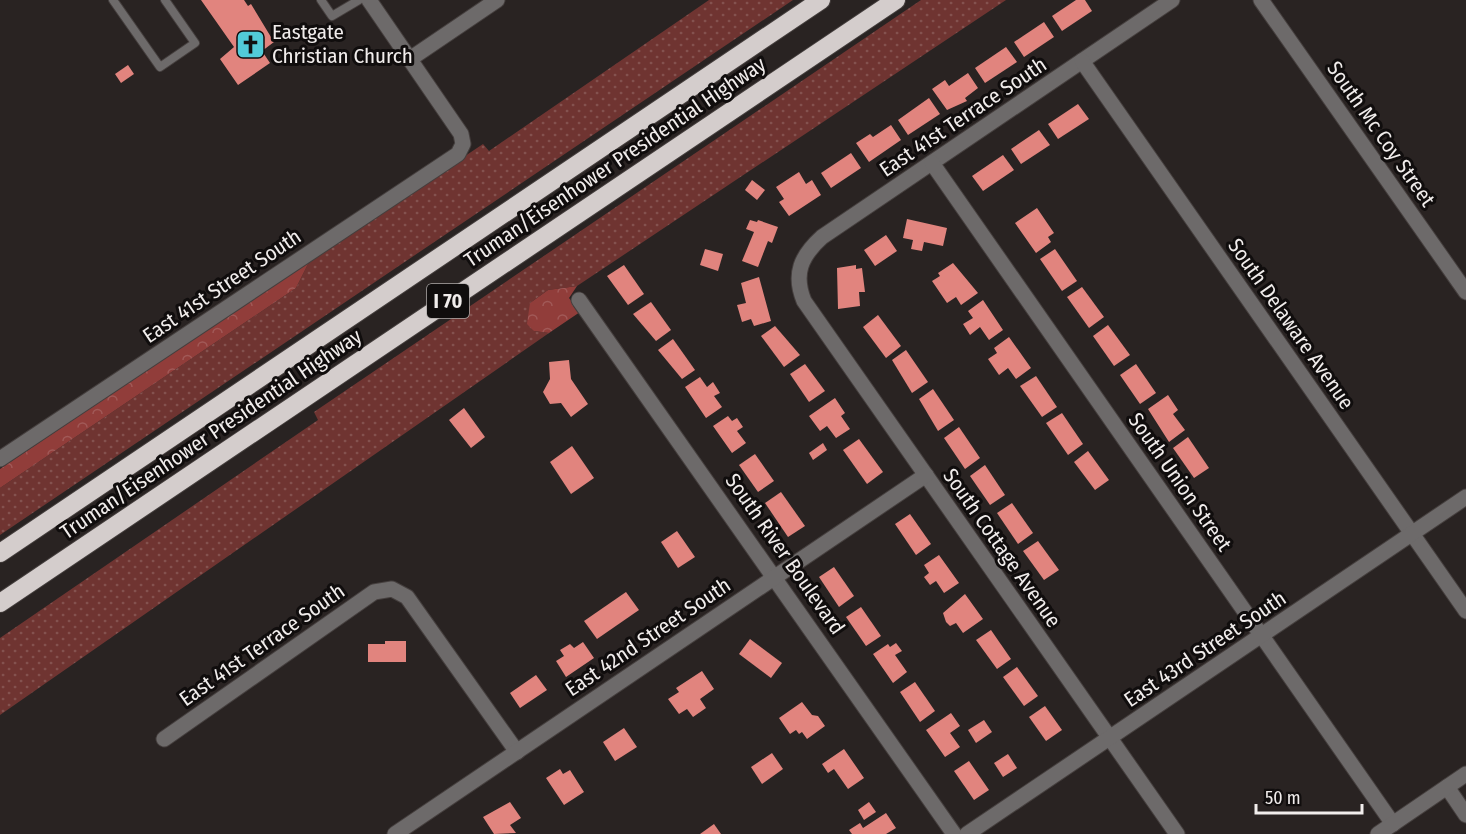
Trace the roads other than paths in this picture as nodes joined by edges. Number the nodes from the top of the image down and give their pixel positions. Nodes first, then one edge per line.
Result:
1 (113, 0) edge
2 (165, 0) edge
3 (321, 0) edge
4 (359, 0) edge
5 (369, 0) edge
6 (497, 0) edge
7 (821, 0) edge
8 (896, 0) edge
9 (1172, 0) edge
10 (1261, 0) edge
11 (410, 59) junction
12 (1082, 61) junction
13 (932, 164) junction
14 (798, 283) joint
15 (1466, 292) edge
16 (579, 300) dead end
17 (0, 459) edge
18 (926, 475) junction
19 (1466, 497) edge
20 (1412, 534) junction
21 (0, 553) edge
22 (775, 576) junction
23 (0, 603) edge
24 (1466, 611) edge
25 (1261, 636) junction
26 (164, 739) dead end
27 (1111, 739) junction
28 (517, 752) junction
29 (1466, 774) edge
30 (1447, 788) junction
31 (1466, 815) edge
32 (1393, 824) junction
33 (395, 834) edge
34 (954, 834) edge
35 (967, 834) edge
36 (1177, 834) edge
37 (1378, 834) edge

1 - 2 lane
3 - 4 lane
5 - 11 street
6 - 11 street
7 - 21 highway, Truman/Eisenhower Presidential Highway / I 70
8 - 23 highway, Truman/Eisenhower Presidential Highway / I 70
9 - 12 street, East 41st Terrace South
10 - 15 street, South Mc Coy Street
11 - 17 street, East 41st Street South
12 - 13 street, East 41st Terrace South
12 - 20 street, South Delaware Avenue
13 - 14 street, East 41st Terrace South
13 - 25 street, South Union Street
14 - 18 street, South Cottage Avenue
16 - 22 street, South River Boulevard
18 - 22 street, East 42nd Street South
18 - 27 street, South Cottage Avenue
19 - 20 street, East 43rd Street South
20 - 24 street, South Delaware Avenue
20 - 25 street, East 43rd Street South
22 - 28 street, East 42nd Street South
22 - 34 street, South River Boulevard
25 - 27 street, East 43rd Street South
25 - 32 street, South Union Street
26 - 28 street, East 41st Terrace South
27 - 35 street, East 43rd Street South
27 - 36 street, South Cottage Avenue
28 - 33 street, East 42nd Street South
29 - 30 street
30 - 31 street
30 - 32 street
32 - 37 street

